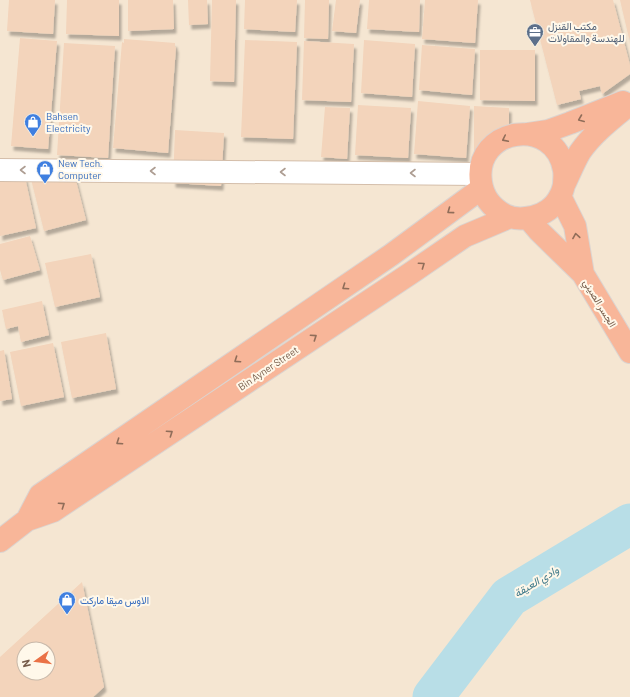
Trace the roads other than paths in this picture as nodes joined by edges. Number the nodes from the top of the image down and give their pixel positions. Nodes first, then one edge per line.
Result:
1 (630, 99) edge
2 (630, 104) edge
3 (528, 134) junction
4 (0, 170) edge
5 (481, 181) junction
6 (562, 190) junction
7 (519, 218) junction
8 (583, 274) junction
9 (630, 352) edge
10 (27, 520) junction
11 (0, 541) edge

1 -> 3 highway
2 - 6 highway
3 -> 5 highway
3 - 6 highway
5 -> 4 street
5 - 7 highway
5 -> 10 highway, Bin Ayner Street
6 - 7 highway
8 -> 6 highway
7 - 8 highway
10 -> 7 highway, Bin Ayner Street
8 - 9 highway, الجسر الصيني
10 - 11 highway, Bin Ayner Street

